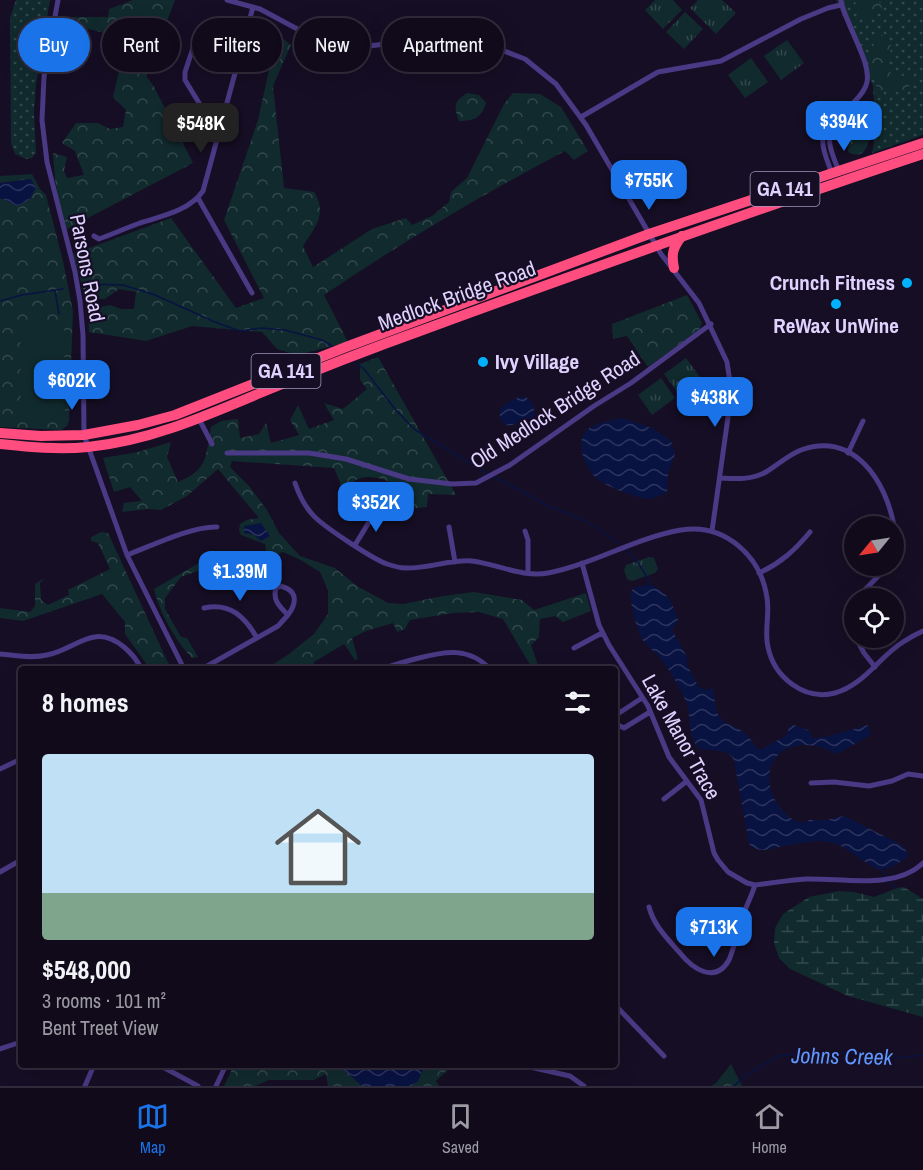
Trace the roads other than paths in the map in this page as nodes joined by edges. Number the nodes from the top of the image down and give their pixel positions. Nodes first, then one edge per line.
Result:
1 (58, 0) edge
2 (227, 0) edge
3 (841, 3) edge
4 (253, 7) junction
5 (250, 18) edge
6 (192, 49) edge
7 (235, 72) edge
8 (581, 117) junction
9 (218, 134) junction
10 (923, 142) edge
11 (923, 154) edge
12 (836, 174) junction
13 (198, 198) junction
14 (649, 234) junction
15 (684, 235) junction
16 (94, 236) dead end
17 (656, 245) junction
18 (674, 268) junction
19 (252, 293) dead end
20 (711, 324) junction
21 (199, 418) junction
22 (863, 421) dead end
23 (0, 433) edge
24 (84, 435) junction
25 (0, 444) edge
26 (212, 444) dead end
27 (88, 447) junction
28 (227, 453) dead end
29 (848, 453) junction
30 (721, 478) junction
31 (295, 483) dead end
32 (377, 509) dead end
33 (890, 516) edge
34 (217, 527) dead end
35 (449, 527) dead end
36 (525, 531) dead end
37 (712, 531) junction
38 (810, 532) dead end
39 (355, 545) junction
40 (127, 555) junction
41 (455, 562) junction
42 (582, 563) junction
43 (528, 572) junction
44 (759, 573) junction
45 (879, 576) edge
46 (867, 588) edge
47 (204, 608) dead end
48 (288, 615) junction
49 (923, 631) edge
50 (602, 633) junction
51 (257, 638) junction
52 (574, 648) dead end
53 (861, 648) edge
54 (0, 654) edge
55 (139, 666) edge
56 (182, 666) edge
57 (207, 666) edge
58 (390, 666) edge
59 (486, 666) edge
60 (875, 667) junction
61 (642, 698) junction
62 (650, 712) junction
63 (618, 714) edge
64 (618, 725) edge
65 (18, 760) edge
66 (0, 769) edge
67 (923, 776) edge
68 (687, 781) junction
69 (811, 783) dead end
70 (664, 799) dead end
71 (18, 862) edge
72 (923, 863) edge
73 (0, 872) edge
74 (756, 885) junction
75 (649, 907) dead end
76 (618, 1008) edge
77 (18, 1043) edge
78 (0, 1049) edge
79 (664, 1056) dead end
80 (93, 1068) edge
81 (165, 1068) edge
82 (225, 1068) edge
83 (534, 1068) edge
84 (85, 1086) edge
85 (198, 1086) edge
86 (216, 1086) edge
87 (585, 1086) edge

1 - 24 street, Parsons Road
2 - 4 street
3 - 8 street
3 - 12 street
4 - 5 street
4 - 8 street
6 - 9 street
7 - 9 street
8 - 14 street
9 - 13 street
10 - 12 highway
11 - 12 highway, Medlock Bridge Road / GA 141
12 - 14 highway, Medlock Bridge Road / GA 141
12 - 15 highway, Medlock Bridge Road / GA 141
13 - 16 street
13 - 19 street
14 - 17 street
14 - 24 highway, Medlock Bridge Road / GA 141
15 - 17 highway, Medlock Bridge Road / GA 141
15 - 18 highway
17 - 18 street
17 - 21 highway, Medlock Bridge Road / GA 141
18 - 20 street
20 - 28 street, Old Medlock Bridge Road
20 - 30 street
21 - 26 street
21 - 27 highway, Medlock Bridge Road / GA 141
22 - 29 street
23 - 24 highway, Medlock Bridge Road / GA 141
24 - 27 street, Parsons Road
25 - 27 highway, Medlock Bridge Road / GA 141
27 - 40 street, Parsons Road
29 - 30 street
29 - 33 street
30 - 37 street
31 - 39 street
32 - 39 street
34 - 40 street
35 - 41 street
36 - 43 street
37 - 42 street
37 - 44 street
38 - 44 street
39 - 41 street
40 - 56 street, Parsons Road
41 - 43 street
42 - 43 street
42 - 50 street, Lake Manor Trace
44 - 60 street
45 - 46 street
47 - 51 street
48 - 48 street
48 - 51 street
49 - 60 street
50 - 52 street
50 - 61 street, Lake Manor Trace
51 - 57 street
53 - 60 street
54 - 55 street
58 - 59 street
61 - 62 street, Lake Manor Trace
61 - 63 street
62 - 64 street
62 - 68 street, Lake Manor Trace
65 - 66 street
67 - 69 street
68 - 70 street
68 - 74 street, Lake Manor Trace
71 - 73 street
72 - 74 street
74 - 75 street
76 - 79 street
77 - 78 street
80 - 84 street
81 - 85 street
82 - 86 street
83 - 87 street

